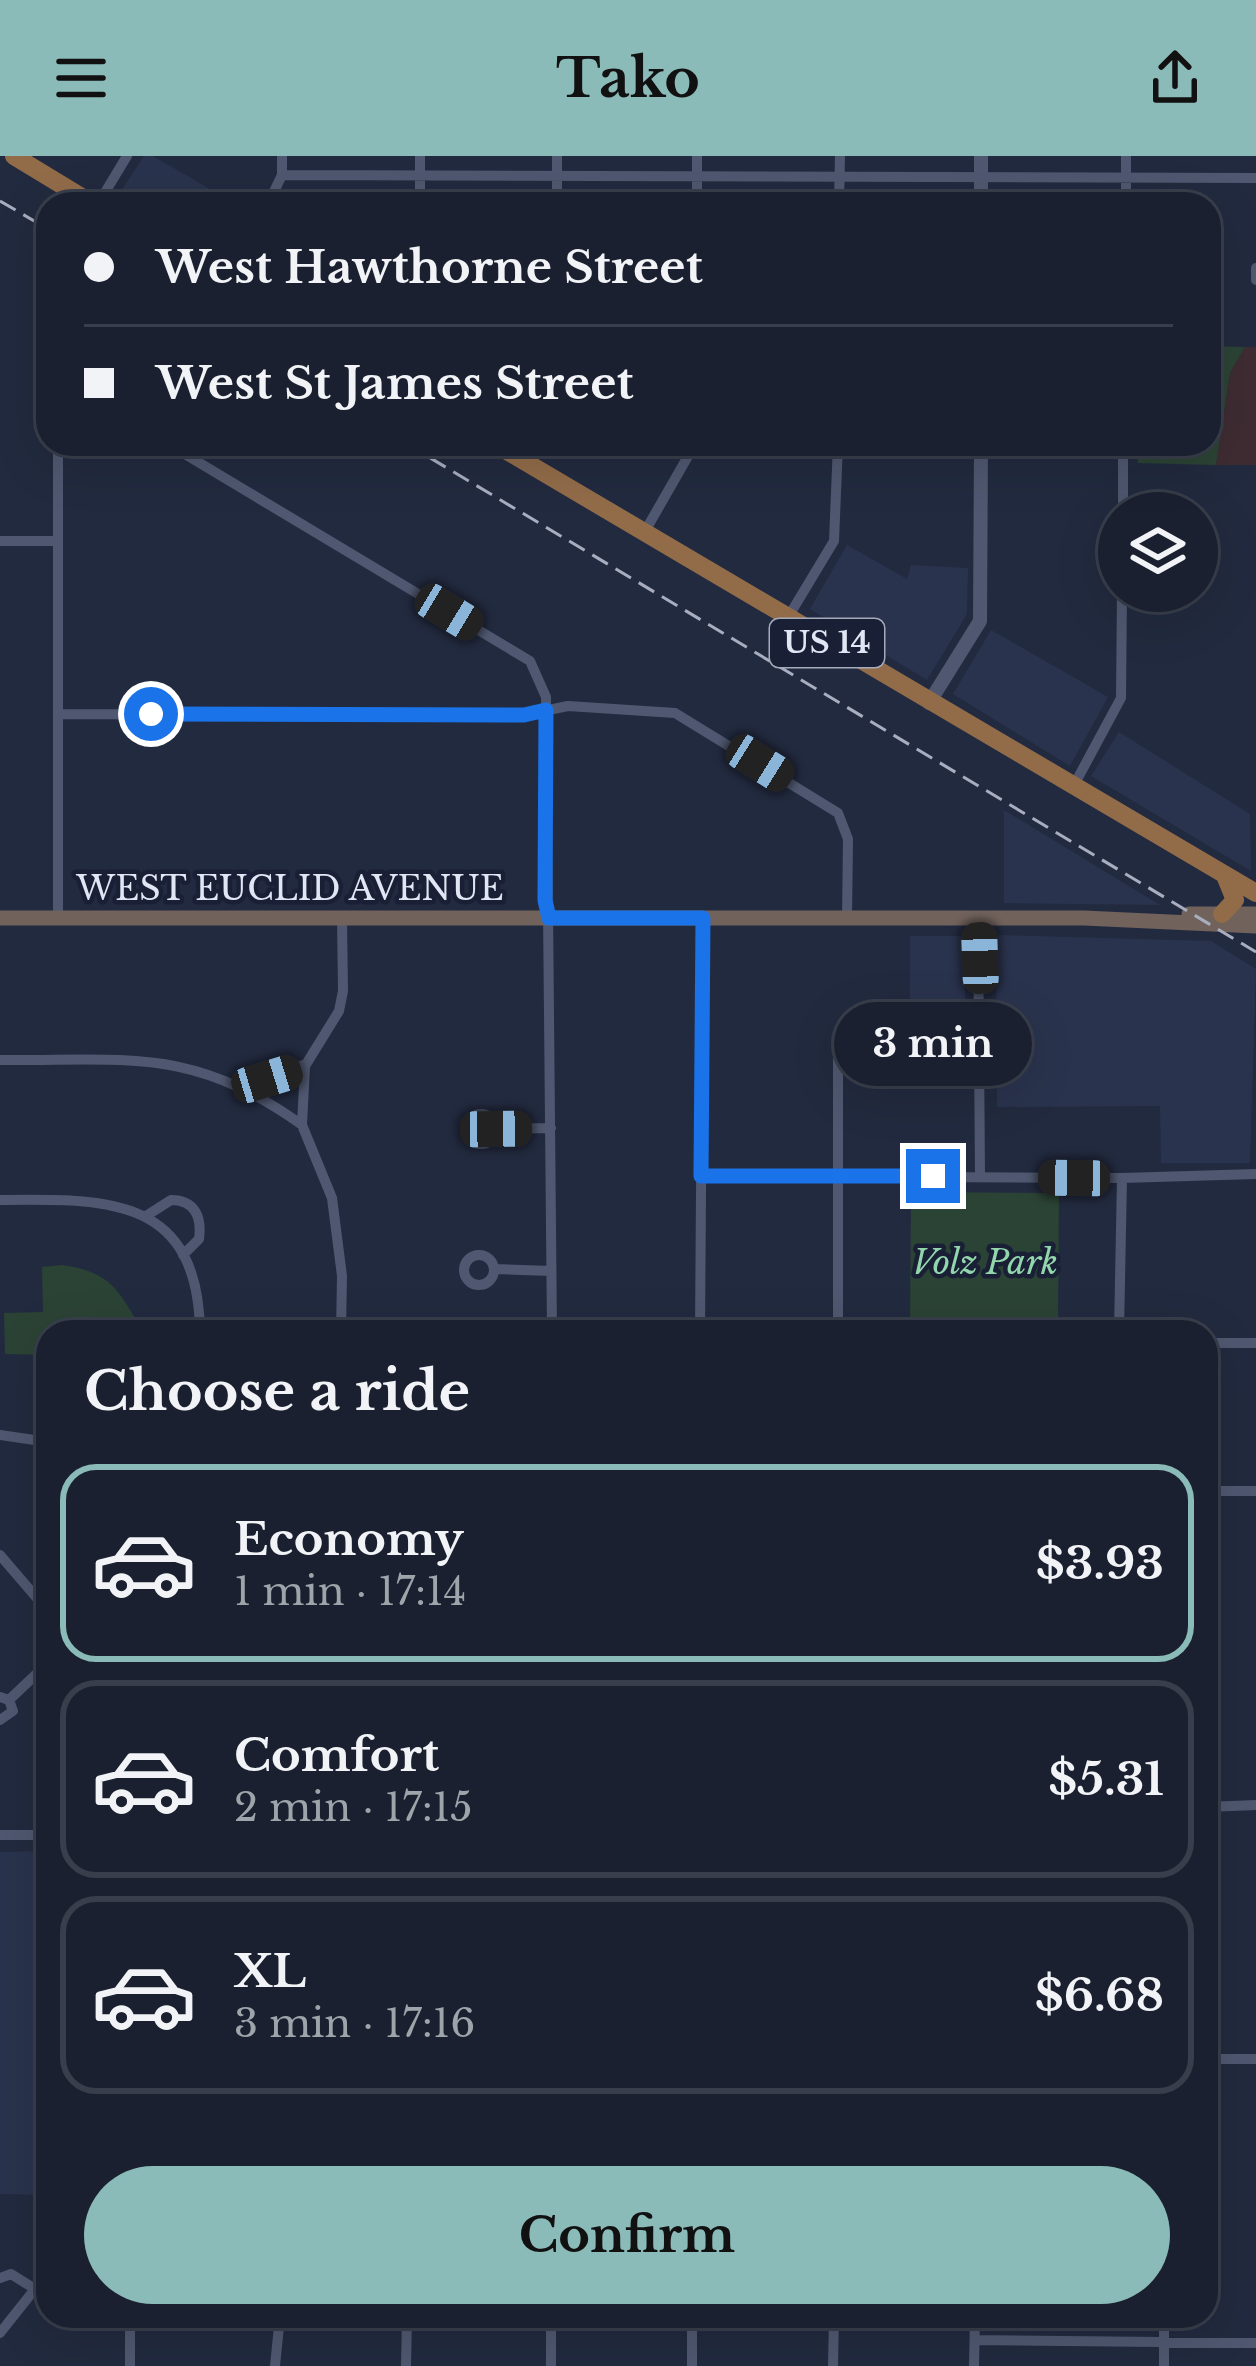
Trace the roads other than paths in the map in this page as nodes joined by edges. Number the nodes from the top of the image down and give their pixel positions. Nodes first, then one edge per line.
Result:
1 (14, 156) edge
2 (127, 156) edge
3 (282, 156) edge
4 (420, 156) edge
5 (557, 156) edge
6 (697, 156) edge
7 (840, 156) edge
8 (981, 156) edge
9 (1126, 156) edge
10 (557, 174) junction
11 (282, 176) junction
12 (697, 176) junction
13 (420, 177) junction
14 (839, 178) junction
15 (981, 178) junction
16 (1126, 178) junction
17 (1256, 178) edge
18 (76, 192) edge
19 (104, 192) edge
20 (274, 192) edge
21 (421, 192) edge
22 (557, 192) edge
23 (697, 192) edge
24 (839, 192) edge
25 (981, 192) edge
26 (1126, 192) edge
27 (1256, 268) edge
28 (1256, 280) edge
29 (58, 456) edge
30 (188, 456) edge
31 (521, 456) edge
32 (688, 456) edge
33 (838, 456) edge
34 (980, 456) edge
35 (1124, 456) edge
36 (1123, 492) edge
37 (644, 533) junction
38 (0, 541) edge
39 (57, 542) junction
40 (1122, 612) edge
41 (787, 619) junction
42 (929, 703) junction
43 (546, 710) junction
44 (58, 714) junction
45 (1073, 787) junction
46 (1223, 874) junction
47 (1256, 893) edge
48 (1222, 914) junction
49 (1256, 914) edge
50 (0, 918) edge
51 (58, 918) junction
52 (342, 918) junction
53 (549, 918) junction
54 (703, 918) junction
55 (847, 918) junction
56 (978, 918) junction
57 (1084, 918) junction
58 (1256, 926) edge
59 (0, 1060) edge
60 (838, 1060) dead end
61 (307, 1063) junction
62 (229, 1080) junction
63 (302, 1126) junction
64 (551, 1127) junction
65 (496, 1129) dead end
66 (1256, 1174) edge
67 (840, 1175) junction
68 (701, 1176) junction
69 (980, 1176) junction
70 (1122, 1178) junction
71 (0, 1200) edge
72 (146, 1216) junction
73 (184, 1255) junction
74 (495, 1269) dead end
75 (551, 1270) junction
76 (199, 1320) edge
77 (341, 1320) edge
78 (552, 1320) edge
79 (700, 1320) edge
80 (838, 1320) edge
81 (1119, 1320) edge
82 (1218, 1342) edge
83 (1256, 1342) edge
84 (0, 1435) edge
85 (36, 1440) edge
86 (1218, 1491) edge
87 (1256, 1491) edge
88 (0, 1555) edge
89 (36, 1597) edge
90 (36, 1673) edge
91 (4, 1699) edge
92 (0, 1720) edge
93 (1256, 1805) edge
94 (1218, 1807) edge
95 (36, 1834) edge
96 (0, 1835) edge
97 (1218, 2059) edge
98 (1256, 2059) edge
99 (0, 2278) edge
100 (35, 2289) joint
101 (5, 2314) edge
102 (130, 2328) edge
103 (279, 2328) edge
104 (407, 2328) edge
105 (551, 2328) edge
106 (692, 2328) edge
107 (834, 2328) edge
108 (975, 2328) edge
109 (1164, 2328) edge
110 (0, 2333) edge
111 (975, 2340) junction
112 (1164, 2343) junction
113 (1256, 2343) edge
114 (130, 2366) edge
115 (275, 2366) edge
116 (406, 2366) edge
117 (551, 2366) edge
118 (692, 2366) edge
119 (833, 2366) edge
120 (974, 2366) edge
121 (1164, 2366) edge

1 - 18 main road
2 - 19 street
3 - 11 street
4 - 13 street
5 - 10 street
6 - 12 street
7 - 14 street
8 - 15 street
9 - 16 street
10 - 12 street
10 - 13 street
10 - 22 street
11 - 13 street
11 - 20 street
12 - 14 street
12 - 23 street
13 - 21 street
14 - 15 street
14 - 24 street
15 - 16 street
15 - 25 street
16 - 17 street
16 - 26 street
27 - 28 street
29 - 39 street
30 - 43 street
31 - 37 main road, US 14
32 - 37 street
33 - 41 street
34 - 42 street
35 - 36 street
37 - 41 main road, US 14
38 - 39 street
39 - 44 street
40 - 45 street
41 - 42 main road, US 14
42 - 45 main road, US 14
43 - 44 street
43 - 53 street
43 - 55 street
44 - 51 street
45 - 46 main road, US 14
46 - 47 main road, US 14
46 - 48 main road
48 - 49 main road, WEST EUCLID AVENUE
48 - 57 main road, WEST EUCLID AVENUE
50 - 51 main road, WEST EUCLID AVENUE
51 - 52 main road, WEST EUCLID AVENUE
52 - 53 main road, WEST EUCLID AVENUE
52 - 61 street
53 - 54 main road, WEST EUCLID AVENUE
53 - 64 street
54 - 55 main road, WEST EUCLID AVENUE
54 - 68 street
55 - 56 main road, WEST EUCLID AVENUE
56 - 57 main road, WEST EUCLID AVENUE
56 - 69 street
57 - 58 main road, WEST EUCLID AVENUE
59 - 62 street
60 - 67 street
61 - 62 street
61 - 63 street
62 - 63 street
63 - 77 street
64 - 65 street
64 - 75 street
66 - 70 street
67 - 68 street
67 - 69 street
67 - 80 street
68 - 79 street
69 - 70 street
70 - 81 street
71 - 72 street
72 - 73 street
72 - 73 street
73 - 76 street
74 - 75 street
75 - 78 street
82 - 83 street
84 - 85 street
86 - 87 street
88 - 89 street
90 - 91 street
91 - 92 street
93 - 94 street
95 - 96 street
97 - 98 street
99 - 100 street
100 - 101 street
101 - 110 street
102 - 114 street
103 - 115 street
104 - 116 street
105 - 117 street
106 - 118 street
107 - 119 street
108 - 111 street
109 - 112 street
111 - 112 street
111 - 120 street
112 - 113 street
112 - 121 street

